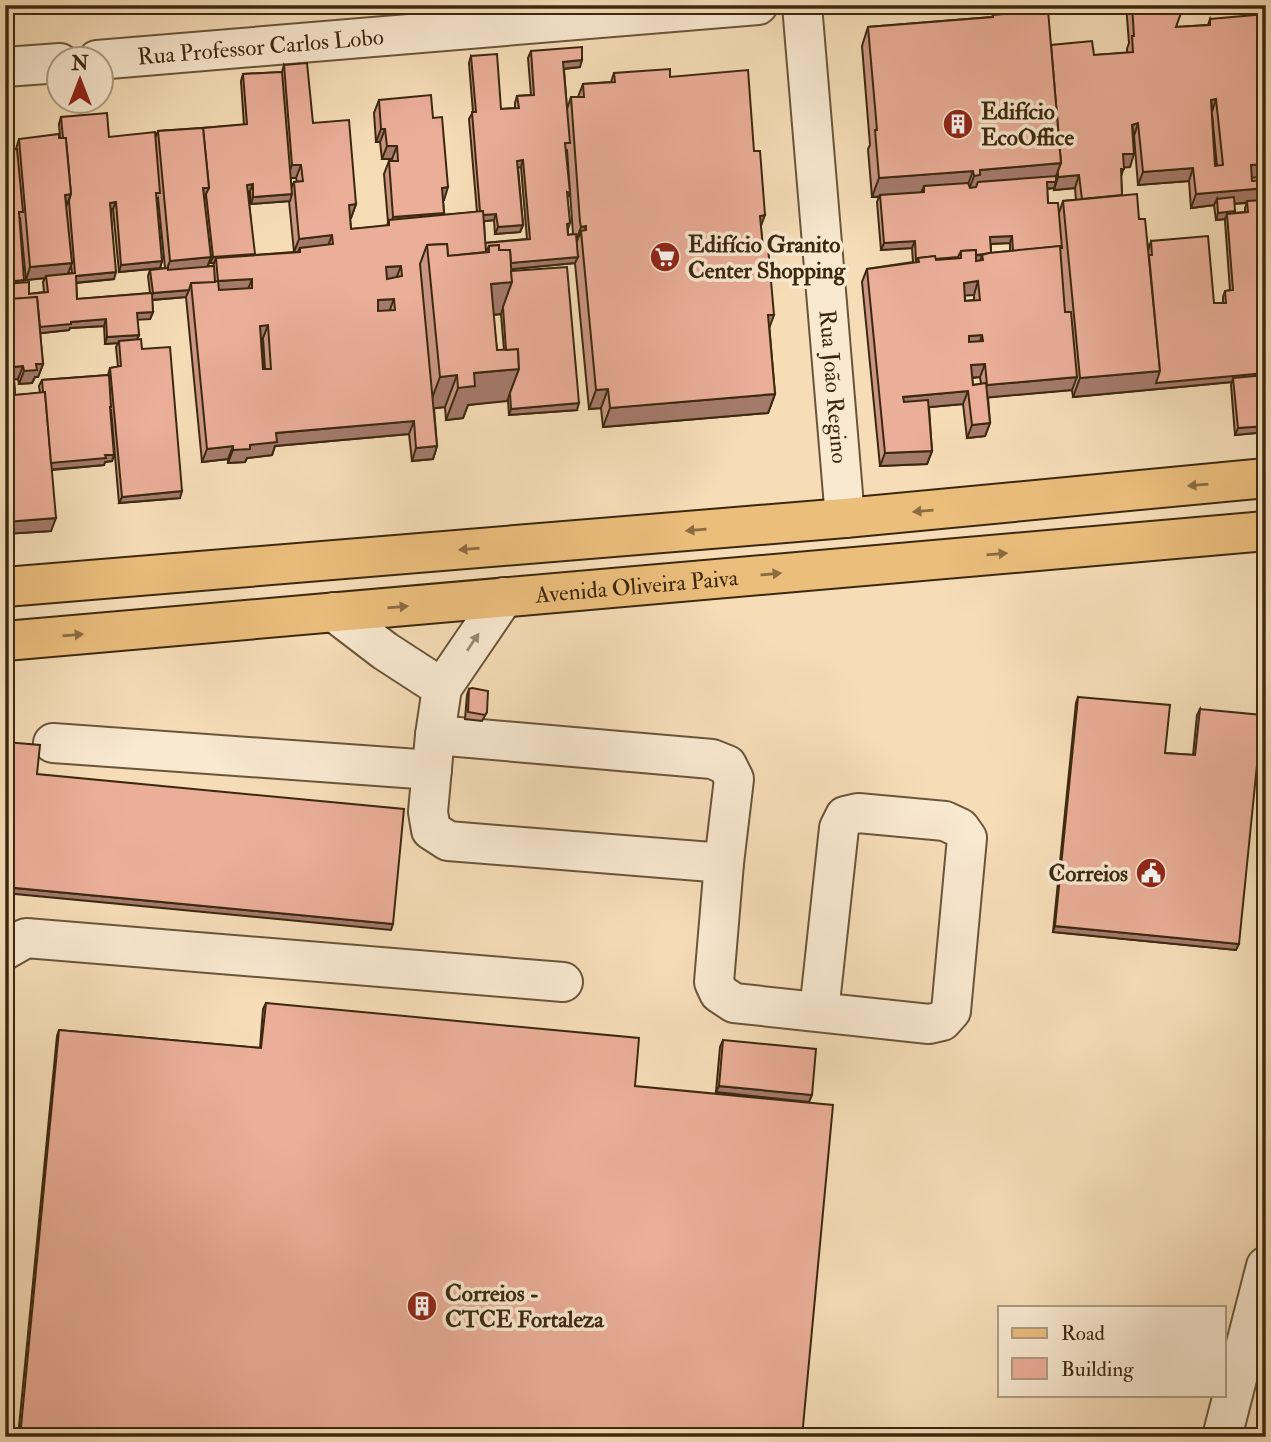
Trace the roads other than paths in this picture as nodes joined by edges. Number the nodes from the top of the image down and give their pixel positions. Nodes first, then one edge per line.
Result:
1 (758, 5) edge
2 (802, 5) edge
3 (116, 58) edge
4 (46, 64) edge
5 (5, 67) edge
6 (1266, 478) edge
7 (845, 518) junction
8 (1266, 531) edge
9 (5, 587) edge
10 (504, 597) junction
11 (334, 612) junction
12 (5, 641) edge
13 (442, 688) junction
14 (53, 743) dead end
15 (434, 753) junction
16 (724, 863) junction
17 (5, 950) edge
18 (563, 982) dead end
19 (819, 1012) junction
20 (1266, 1266) edge
21 (1222, 1437) edge

1 - 3 street, Rua Professor Carlos Lobo
2 - 7 street, Rua João Regino
4 - 5 street
6 -> 7 main road
7 -> 9 main road
10 -> 8 main road, Avenida Oliveira Paiva
11 -> 10 main road, Avenida Oliveira Paiva
13 -> 10 street
12 -> 11 main road, Avenida Oliveira Paiva
11 - 13 street
13 - 15 street
14 - 15 street
15 - 16 street
15 - 16 street
16 - 19 street
17 - 18 street
19 - 19 street
20 - 21 street

